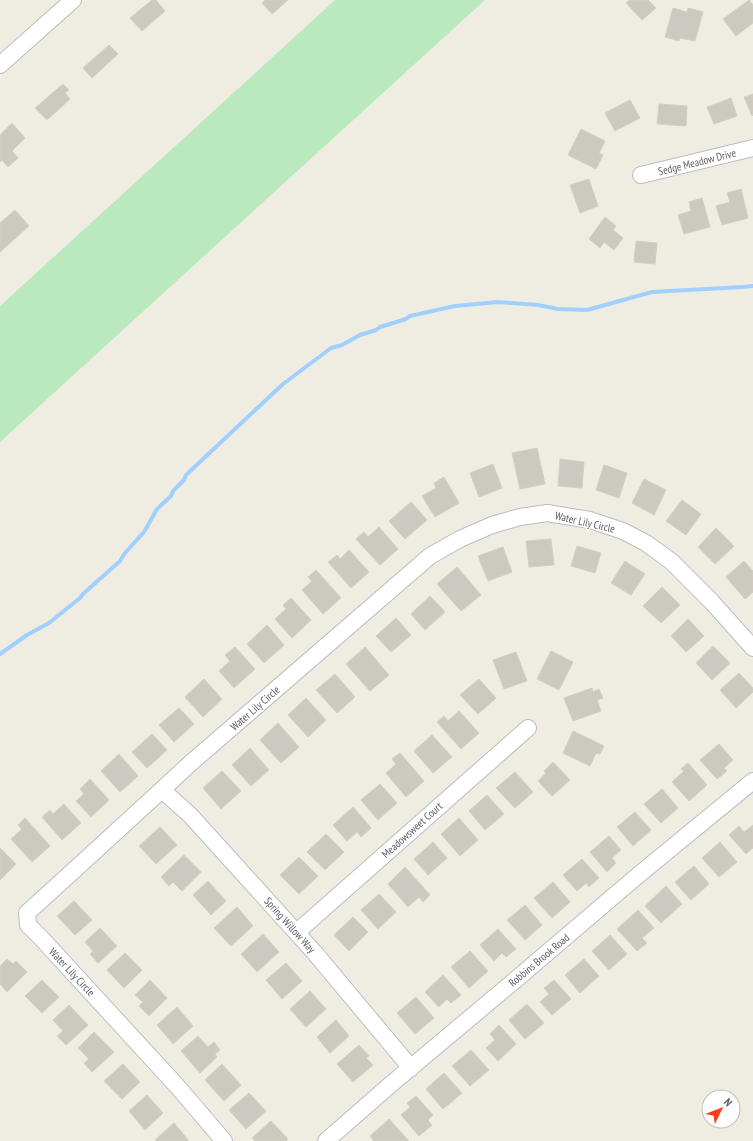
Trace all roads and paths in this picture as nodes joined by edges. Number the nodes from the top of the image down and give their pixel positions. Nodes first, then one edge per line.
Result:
1 (72, 0) edge
2 (0, 65) edge
3 (753, 148) edge
4 (641, 175) dead end
5 (751, 643) edge
6 (528, 728) dead end
7 (753, 781) edge
8 (162, 790) junction
9 (297, 932) junction
10 (410, 1068) junction
11 (224, 1141) edge
12 (326, 1141) edge

1 - 2 street
3 - 4 street, Sedge Meadow Drive
5 - 8 street, Water Lily Circle
6 - 9 street, Meadowsweet Court
7 - 10 street, Robbins Brook Road
8 - 9 street, Spring Willow Way
8 - 11 street, Water Lily Circle
9 - 10 street, Spring Willow Way
10 - 12 street, Robbins Brook Road

